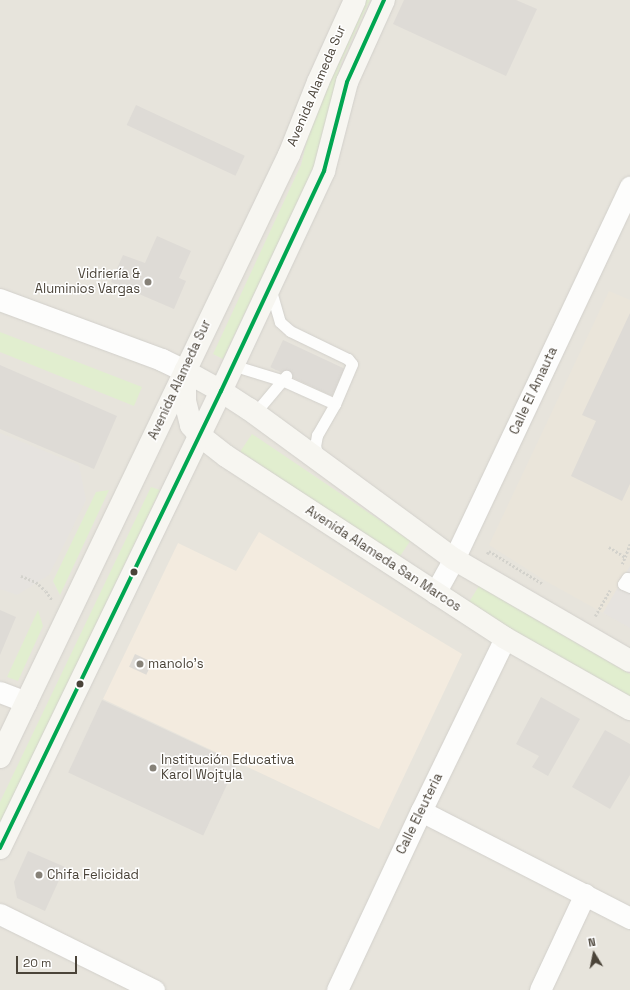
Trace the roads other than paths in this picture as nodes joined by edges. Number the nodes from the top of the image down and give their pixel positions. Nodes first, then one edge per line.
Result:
1 (354, 0) edge
2 (384, 0) edge
3 (630, 187) edge
4 (270, 287) junction
5 (0, 300) edge
6 (232, 365) junction
7 (185, 371) junction
8 (285, 378) junction
9 (221, 391) junction
10 (335, 404) junction
11 (254, 414) junction
12 (199, 435) junction
13 (320, 461) junction
14 (454, 559) junction
15 (630, 579) edge
16 (630, 588) edge
17 (434, 593) junction
18 (505, 638) junction
19 (630, 661) edge
20 (0, 692) edge
21 (26, 702) junction
22 (630, 709) edge
23 (0, 757) edge
24 (421, 811) junction
25 (0, 848) edge
26 (585, 894) junction
27 (0, 914) edge
28 (630, 918) edge
29 (145, 988) edge
30 (337, 990) edge
31 (540, 990) edge

1 - 7 main road, Avenida Alameda Sur
2 - 4 main road, Avenida Alameda Sur
3 - 14 street, Calle El Amauta
4 - 6 main road, Avenida Alameda Sur
4 - 10 lane
5 - 7 street
6 - 8 lane
6 - 9 main road, Avenida Alameda Sur
7 - 9 main road
7 - 12 main road, Avenida Alameda San Marcos
7 - 21 main road, Avenida Alameda Sur
8 - 10 lane
8 - 11 lane
9 - 11 main road
9 - 12 main road, Avenida Alameda Sur
10 - 13 lane
11 - 13 main road
12 - 17 main road, Avenida Alameda San Marcos
12 - 25 main road, Avenida Alameda Sur
13 - 14 main road
14 - 17 street, Calle El Amauta
14 - 19 main road
15 - 16 lane
17 - 18 main road, Avenida Alameda San Marcos
18 - 22 main road, Avenida Alameda San Marcos
18 - 24 street, Calle Eleuteria
20 - 21 street
21 - 23 main road, Avenida Alameda Sur
24 - 26 street
24 - 30 street, Calle Eleuteria
26 - 28 street
26 - 31 street
27 - 29 street

